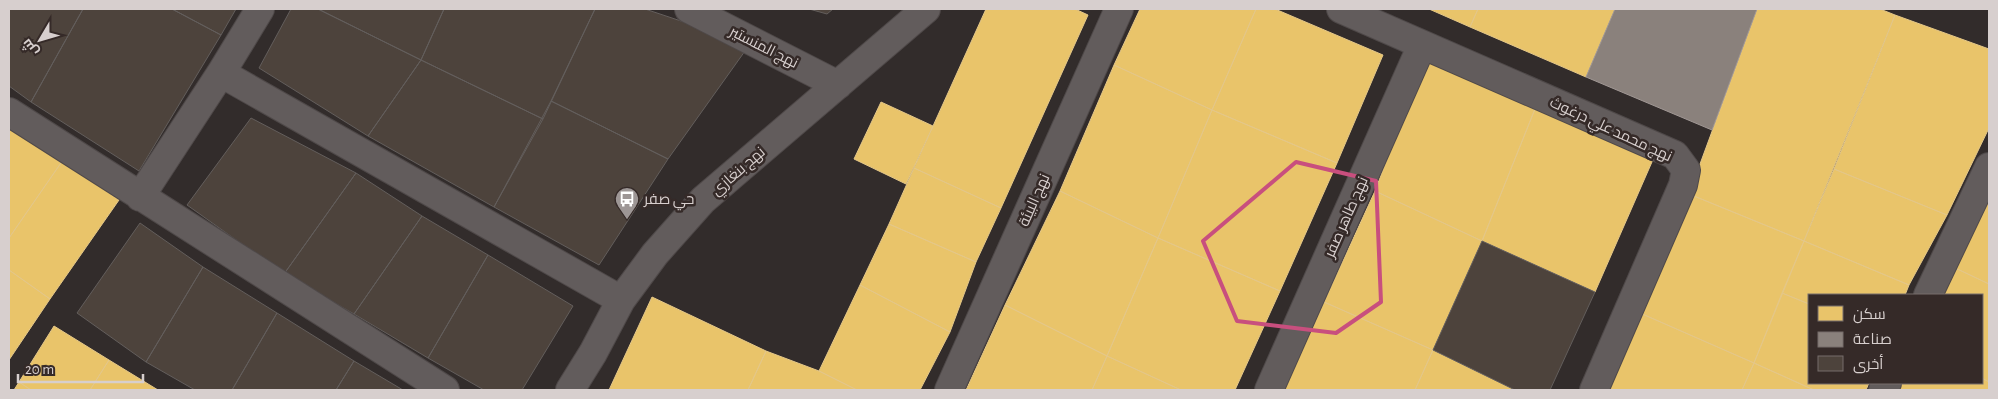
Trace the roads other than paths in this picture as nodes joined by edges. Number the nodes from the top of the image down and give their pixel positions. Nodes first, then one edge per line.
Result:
1 (260, 9) edge
2 (689, 9) edge
3 (926, 9) edge
4 (1120, 9) edge
5 (1340, 9) edge
6 (1422, 45) junction
7 (221, 73) junction
8 (838, 85) junction
9 (9, 112) edge
10 (1989, 167) edge
11 (140, 197) junction
12 (1928, 294) edge
13 (621, 300) junction
14 (445, 390) edge
15 (570, 390) edge
16 (949, 390) edge
17 (1269, 390) edge
18 (1594, 390) edge

1 - 7 street
2 - 8 street, نهج المنستير
3 - 8 street, نهج بنغازي
4 - 16 street, نهج البيئة
5 - 6 street, نهج محمد علي درغوث
6 - 17 street, نهج طاهر صفر
6 - 18 street, نهج محمد علي درغوث
7 - 11 street
7 - 13 street
8 - 13 street, نهج بنغازي
9 - 11 street
10 - 12 street
11 - 14 street
13 - 15 street, نهج بنغازي

